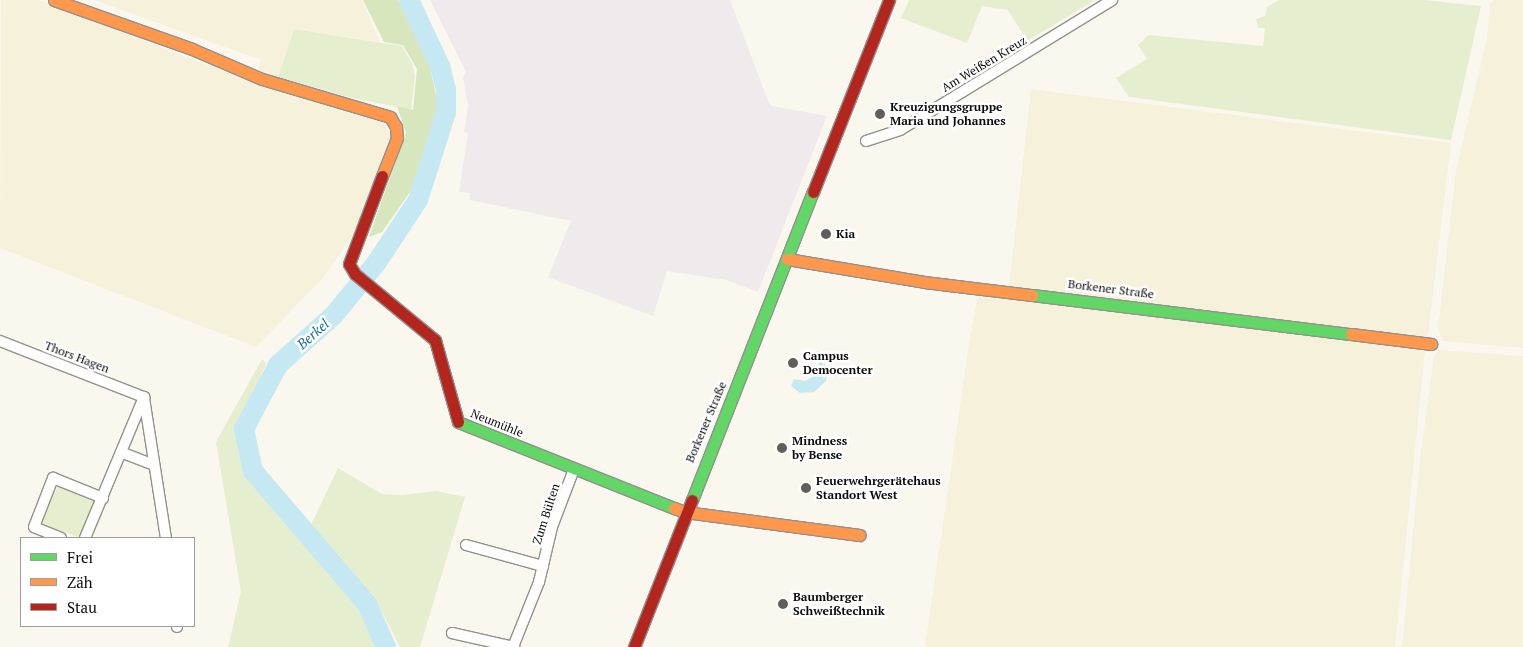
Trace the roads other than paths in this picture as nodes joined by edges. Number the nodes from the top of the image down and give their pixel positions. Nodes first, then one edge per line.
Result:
1 (54, 0) edge
2 (889, 0) edge
3 (1112, 0) edge
4 (866, 141) dead end
5 (787, 259) junction
6 (0, 341) edge
7 (1431, 344) dead end
8 (144, 397) junction
9 (122, 453) junction
10 (154, 464) junction
11 (574, 469) junction
12 (103, 498) junction
13 (685, 512) junction
14 (858, 535) dead end
15 (59, 537) edge
16 (86, 537) edge
17 (166, 537) edge
18 (466, 545) dead end
19 (543, 566) junction
20 (452, 633) dead end
21 (513, 647) edge
22 (634, 647) edge

1 - 11 street, Neumühle
2 - 5 street, Borkener Straße
3 - 4 street, Am Weißen Kreuz
5 - 7 street, Borkener Straße
5 - 13 street, Borkener Straße
6 - 8 street, Thors Hagen
8 - 9 street
8 - 10 street
9 - 10 street
9 - 12 street
10 - 17 street
11 - 13 street, Neumühle
11 - 19 street, Zum Bülten
12 - 15 street
12 - 16 street
13 - 14 street
13 - 22 street, Borkener Straße
18 - 19 street
19 - 21 street, Zum Bülten
20 - 21 street, Zum Bülten

